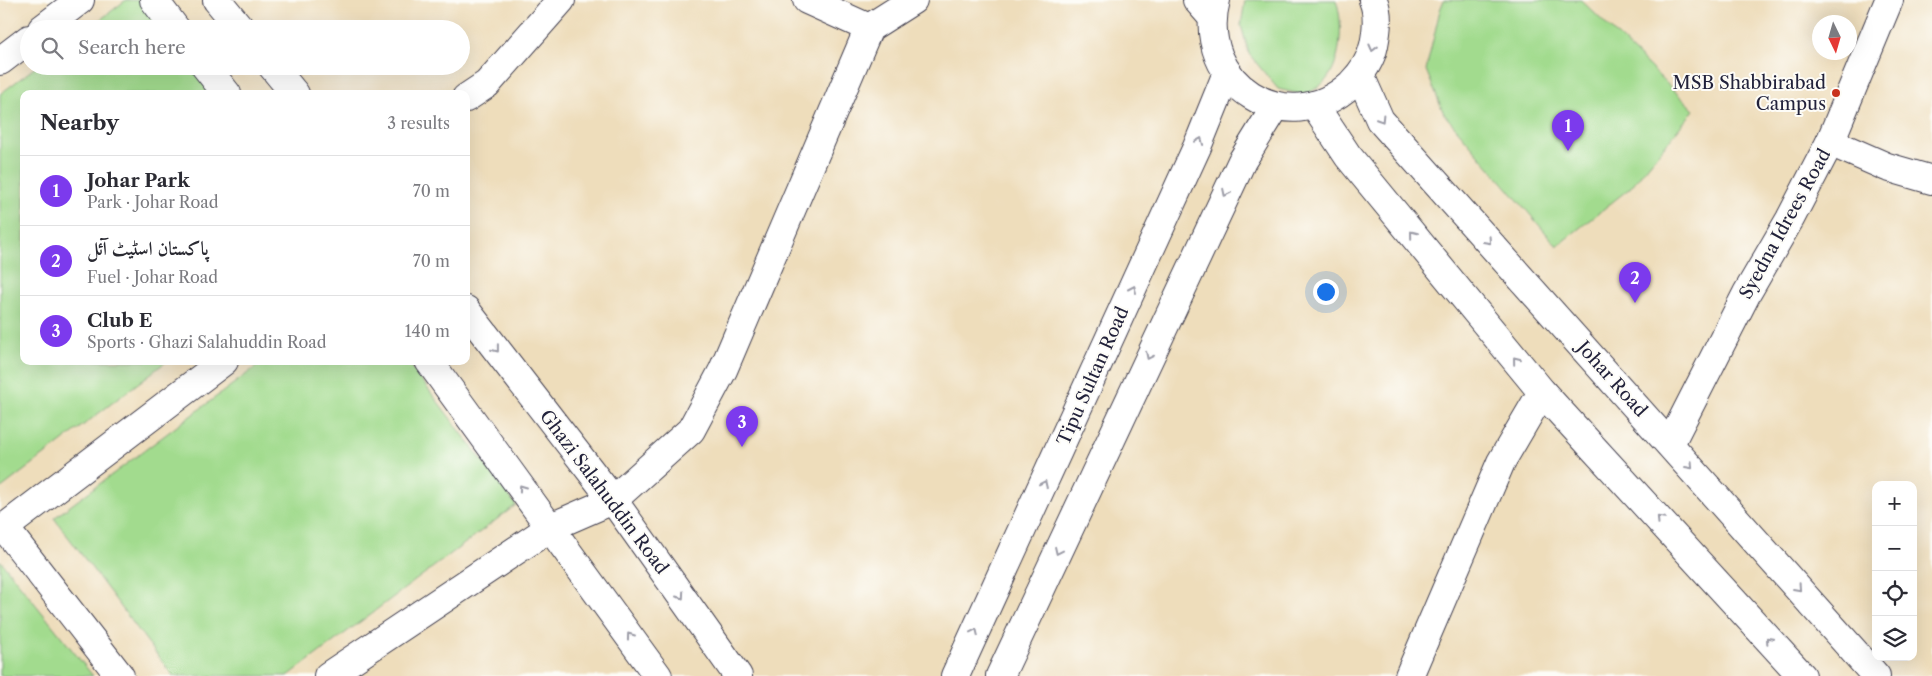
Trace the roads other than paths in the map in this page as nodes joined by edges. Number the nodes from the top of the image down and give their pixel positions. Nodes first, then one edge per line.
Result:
1 (80, 0) edge
2 (154, 0) edge
3 (217, 0) edge
4 (561, 0) edge
5 (807, 0) edge
6 (913, 0) edge
7 (1373, 0) edge
8 (1889, 0) edge
9 (1208, 6) edge
10 (54, 20) edge
11 (169, 20) edge
12 (234, 20) edge
13 (869, 28) junction
14 (20, 46) edge
15 (0, 61) edge
16 (1227, 73) junction
17 (212, 75) edge
18 (279, 75) edge
19 (1360, 75) junction
20 (224, 90) edge
21 (292, 90) edge
22 (470, 95) edge
23 (1314, 105) junction
24 (1276, 106) junction
25 (1830, 142) junction
26 (1932, 180) edge
27 (470, 315) edge
28 (219, 365) edge
29 (432, 365) edge
30 (1542, 392) junction
31 (1670, 444) junction
32 (612, 500) junction
33 (551, 527) junction
34 (2, 529) edge
35 (120, 676) edge
36 (329, 676) edge
37 (658, 676) edge
38 (738, 676) edge
39 (955, 676) edge
40 (1000, 676) edge
41 (1409, 676) edge
42 (1802, 676) edge
43 (1876, 676) edge

1 - 10 street
2 - 11 street
3 - 12 street
4 - 22 street
5 - 13 street
6 - 13 street
7 -> 19 street
8 - 25 street, Syedna Idrees Road
9 - 16 street
13 - 32 street
14 - 15 street
16 - 24 street
39 -> 16 street, Tipu Sultan Road
17 - 20 street
18 - 21 street
19 - 23 street
19 -> 31 street, Johar Road
23 - 24 street
30 -> 23 street
24 -> 40 street
25 - 26 street
25 - 31 street, Syedna Idrees Road
27 -> 32 street, Ghazi Salahuddin Road
28 - 34 street
33 -> 29 street
30 - 41 street
42 -> 30 street
31 -> 43 street, Johar Road
32 - 33 street
32 -> 38 street, Ghazi Salahuddin Road
33 - 36 street
37 -> 33 street
34 - 35 street

